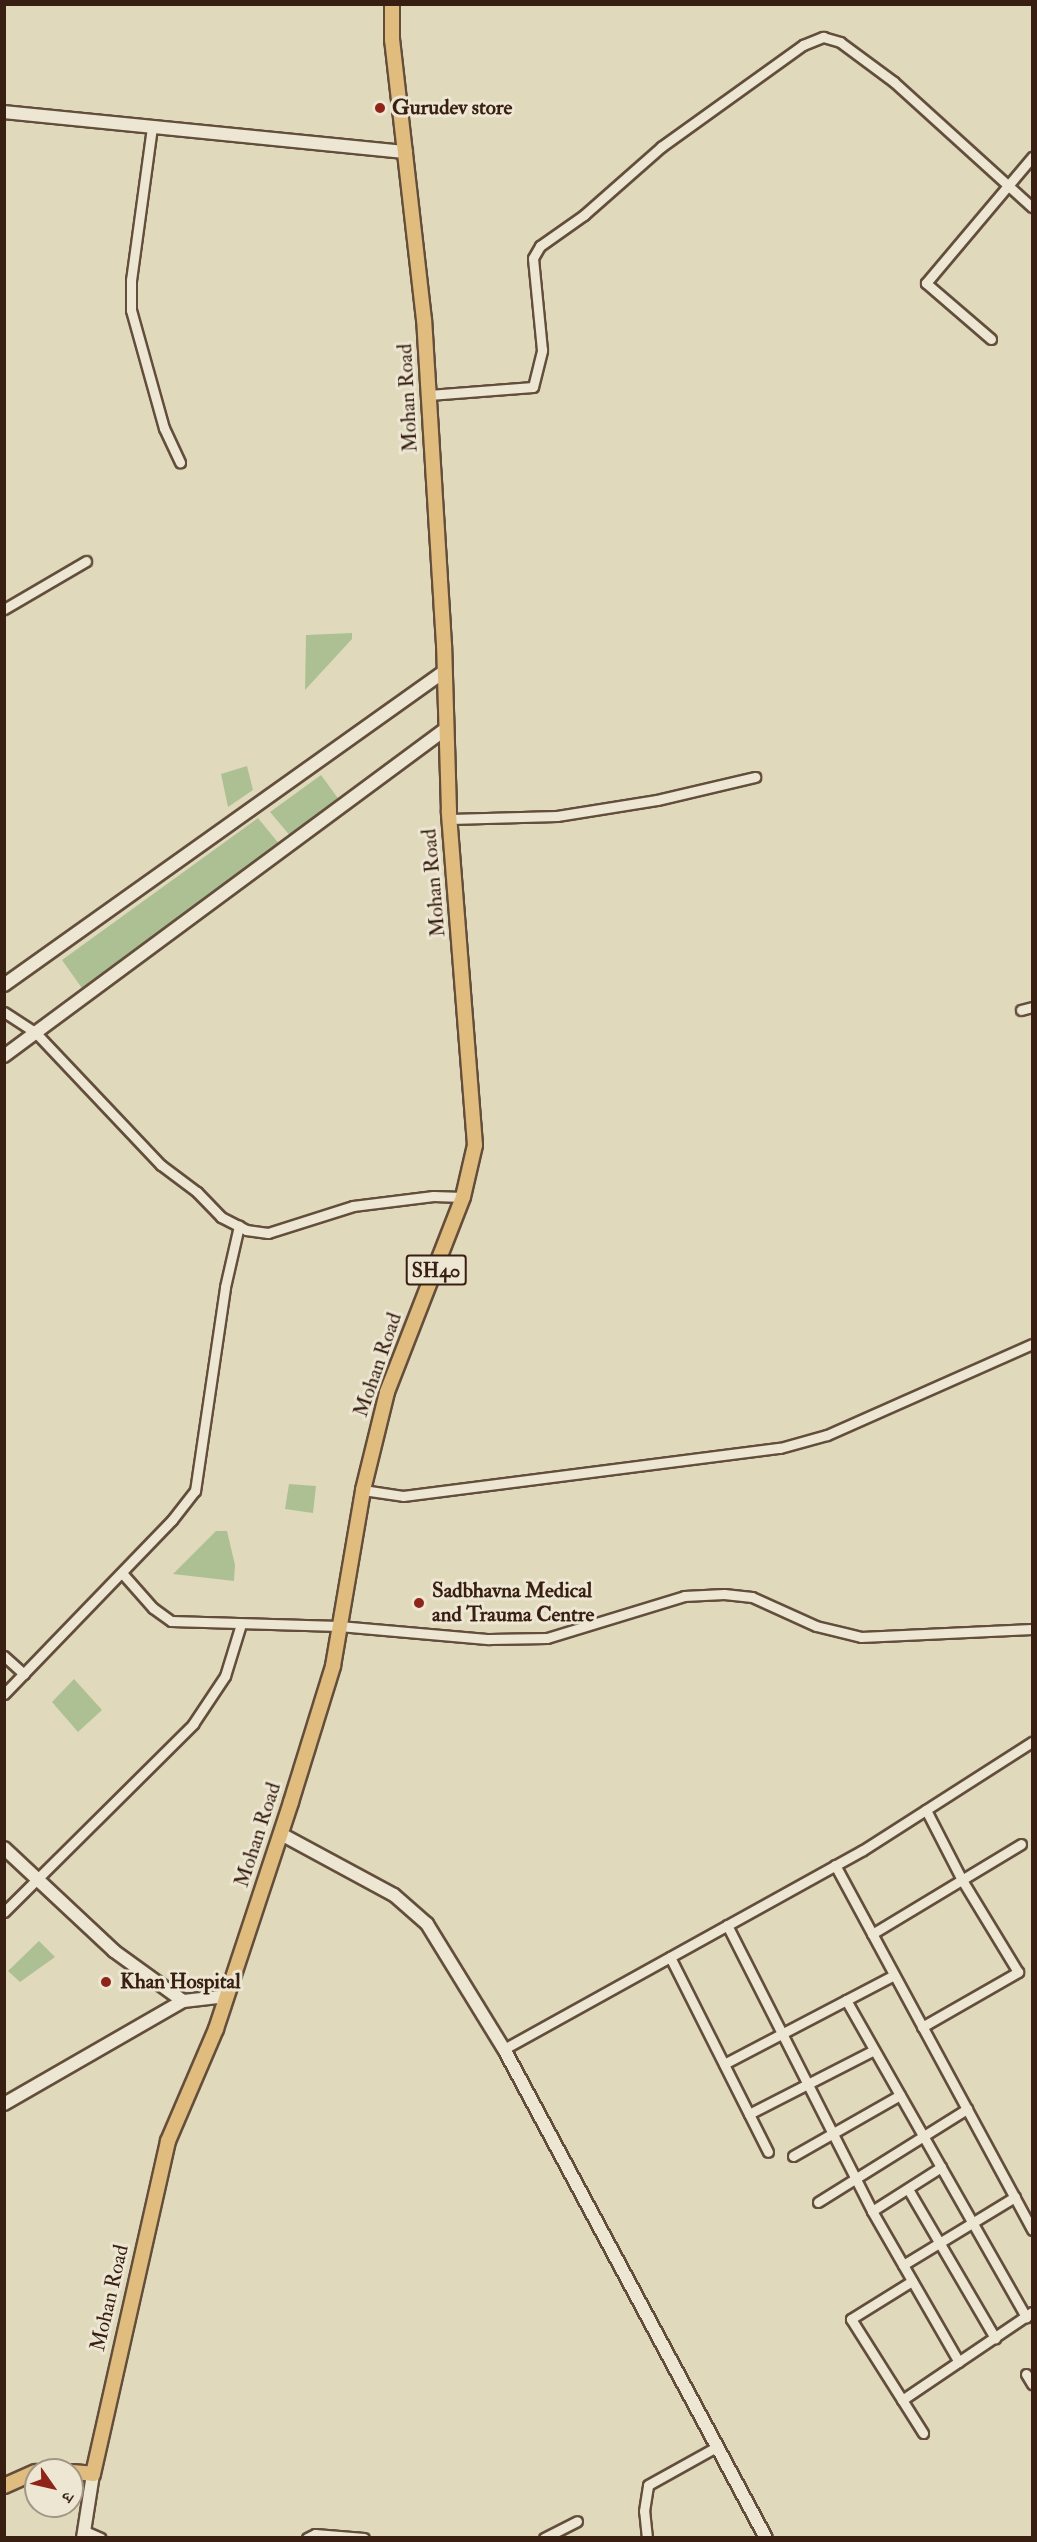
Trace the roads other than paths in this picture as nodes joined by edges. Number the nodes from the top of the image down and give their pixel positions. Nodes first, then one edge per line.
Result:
1 (390, 7) edge
2 (4, 112) edge
3 (152, 127) junction
4 (406, 152) junction
5 (1032, 157) edge
6 (1008, 185) junction
7 (1032, 207) edge
8 (991, 339) dead end
9 (429, 395) junction
10 (180, 463) dead end
11 (86, 561) dead end
12 (4, 609) edge
13 (445, 671) junction
14 (447, 728) junction
15 (755, 777) dead end
16 (450, 819) junction
17 (4, 984) edge
18 (1032, 1007) edge
19 (1022, 1010) dead end
20 (4, 1012) edge
21 (36, 1033) junction
22 (4, 1056) edge
23 (463, 1197) junction
24 (239, 1226) junction
25 (1032, 1344) edge
26 (363, 1490) junction
27 (122, 1573) junction
28 (241, 1624) junction
29 (339, 1626) junction
30 (1032, 1629) edge
31 (4, 1656) edge
32 (24, 1674) junction
33 (4, 1694) edge
34 (1032, 1742) edge
35 (926, 1810) junction
36 (281, 1834) junction
37 (1021, 1844) dead end
38 (4, 1848) edge
39 (835, 1865) junction
40 (38, 1879) junction
41 (962, 1880) junction
42 (4, 1912) edge
43 (727, 1925) junction
44 (872, 1935) junction
45 (669, 1957) junction
46 (894, 1975) junction
47 (227, 1996) junction
48 (846, 2000) junction
49 (183, 2001) junction
50 (922, 2027) junction
51 (782, 2034) junction
52 (504, 2049) junction
53 (874, 2050) junction
54 (724, 2064) junction
55 (808, 2084) junction
56 (900, 2095) junction
57 (4, 2104) edge
58 (967, 2109) junction
59 (749, 2114) junction
60 (833, 2133) junction
61 (923, 2137) junction
62 (768, 2152) dead end
63 (793, 2156) dead end
64 (941, 2167) junction
65 (856, 2179) junction
66 (908, 2189) junction
67 (1015, 2198) junction
68 (818, 2202) dead end
69 (872, 2211) junction
70 (972, 2223) junction
71 (1032, 2230) edge
72 (940, 2243) junction
73 (903, 2265) junction
74 (912, 2281) junction
75 (1029, 2314) edge
76 (995, 2337) junction
77 (959, 2362) junction
78 (1026, 2374) dead end
79 (1032, 2384) edge
80 (902, 2400) junction
81 (923, 2433) dead end
82 (718, 2446) junction
83 (84, 2473) edge
84 (93, 2474) junction
85 (24, 2477) edge
86 (4, 2486) edge
87 (576, 2521) dead end
88 (84, 2534) edge
89 (101, 2538) edge
90 (307, 2538) edge
91 (364, 2538) edge
92 (544, 2538) edge
93 (647, 2538) edge
94 (766, 2538) edge

1 - 4 main road, Mohan Road / SH40
2 - 3 street
3 - 4 street
3 - 10 street
4 - 9 main road, Mohan Road / SH40
5 - 6 street
6 - 7 street
6 - 8 street
6 - 9 street
9 - 13 main road, Mohan Road / SH40
11 - 12 street
13 - 14 main road, Mohan Road / SH40
13 - 17 street
14 - 16 main road, Mohan Road / SH40
14 - 21 street
15 - 16 street
16 - 23 main road, Mohan Road / SH40
18 - 19 street
20 - 21 street
21 - 22 street
21 - 24 street
23 - 24 street
23 - 26 main road, Mohan Road / SH40
24 - 27 street
25 - 26 street
26 - 29 main road, Mohan Road / SH40
27 - 28 street
27 - 32 street
28 - 29 street
28 - 40 street
29 - 30 street
29 - 36 main road, Mohan Road / SH40
31 - 32 street
32 - 33 street
34 - 35 street
35 - 39 street
35 - 41 street
36 - 47 main road, Mohan Road / SH40
36 - 52 street
37 - 41 street
38 - 40 street
39 - 43 street
39 - 44 street
40 - 42 street
40 - 49 street
41 - 44 street
41 - 50 street
43 - 45 street
43 - 51 street
44 - 46 street
45 - 52 street
45 - 54 street
46 - 48 street
46 - 50 street
47 - 49 street
47 - 84 main road, Mohan Road / SH40
48 - 51 street
48 - 53 street
49 - 57 street
50 - 58 street
51 - 54 street
51 - 55 street
52 - 82 street
53 - 55 street
53 - 56 street
54 - 59 street
55 - 59 street
55 - 60 street
56 - 60 street
56 - 61 street
58 - 61 street
58 - 67 street
59 - 62 street
60 - 63 street
60 - 65 street
61 - 64 street
61 - 65 street
64 - 66 street
64 - 70 street
65 - 68 street
65 - 69 street
66 - 69 street
66 - 72 street
67 - 70 street
67 - 71 street
69 - 73 street
70 - 72 street
70 - 75 street
72 - 73 street
72 - 76 street
73 - 74 street
74 - 77 street
74 - 80 street
75 - 76 street
76 - 77 street
77 - 80 street
78 - 79 street
80 - 81 street
82 - 93 street
82 - 94 street
83 - 84 main road
84 - 88 street
85 - 86 main road
87 - 92 street
88 - 89 street
90 - 91 street

